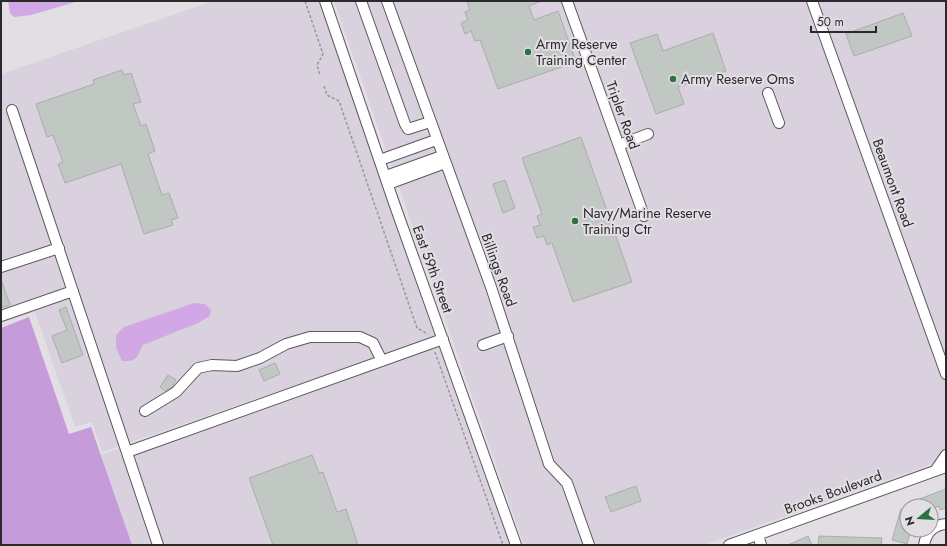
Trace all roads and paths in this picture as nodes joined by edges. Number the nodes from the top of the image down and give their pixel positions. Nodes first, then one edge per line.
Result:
1 (305, 1) edge
2 (325, 1) edge
3 (361, 1) edge
4 (387, 1) edge
5 (567, 1) edge
6 (812, 1) edge
7 (320, 75) dead end
8 (324, 86) dead end
9 (768, 93) dead end
10 (12, 110) dead end
11 (430, 122) junction
12 (779, 123) dead end
13 (648, 134) dead end
14 (436, 140) junction
15 (619, 145) junction
16 (380, 160) junction
17 (443, 160) junction
18 (387, 180) junction
19 (644, 216) dead end
20 (58, 248) junction
21 (1, 267) edge
22 (73, 291) junction
23 (1, 316) edge
24 (429, 334) dead end
25 (508, 336) junction
26 (443, 339) junction
27 (483, 345) dead end
28 (434, 350) dead end
29 (382, 361) junction
30 (946, 374) edge
31 (145, 411) dead end
32 (127, 452) junction
33 (946, 455) edge
34 (946, 467) edge
35 (935, 471) junction
36 (946, 524) edge
37 (758, 535) junction
38 (158, 545) edge
39 (503, 545) edge
40 (516, 545) edge
41 (589, 545) edge
42 (729, 545) edge
43 (761, 545) edge
44 (924, 545) edge

1 - 7 path
2 - 16 street, East 59th Street
3 - 11 street
4 - 11 street, Billings Road
5 - 15 street, Tripler Road
6 - 30 street, Beaumont Road
8 - 24 path
9 - 12 street
10 - 20 street
11 - 14 street, Billings Road
13 - 15 street
14 - 16 street
14 - 17 street, Billings Road
15 - 19 street, Tripler Road
16 - 18 street, East 59th Street
17 - 18 street
17 - 25 street, Billings Road
18 - 26 street, East 59th Street
20 - 21 street
20 - 22 street
22 - 23 street
22 - 32 street
25 - 27 street
25 - 41 street, Billings Road
26 - 29 street
26 - 40 street, East 59th Street
28 - 39 path
29 - 31 street
29 - 32 street
32 - 38 street
33 - 35 street
34 - 35 street, Brooks Boulevard
35 - 37 street, Brooks Boulevard
36 - 44 street
37 - 42 street, Brooks Boulevard
37 - 43 street

